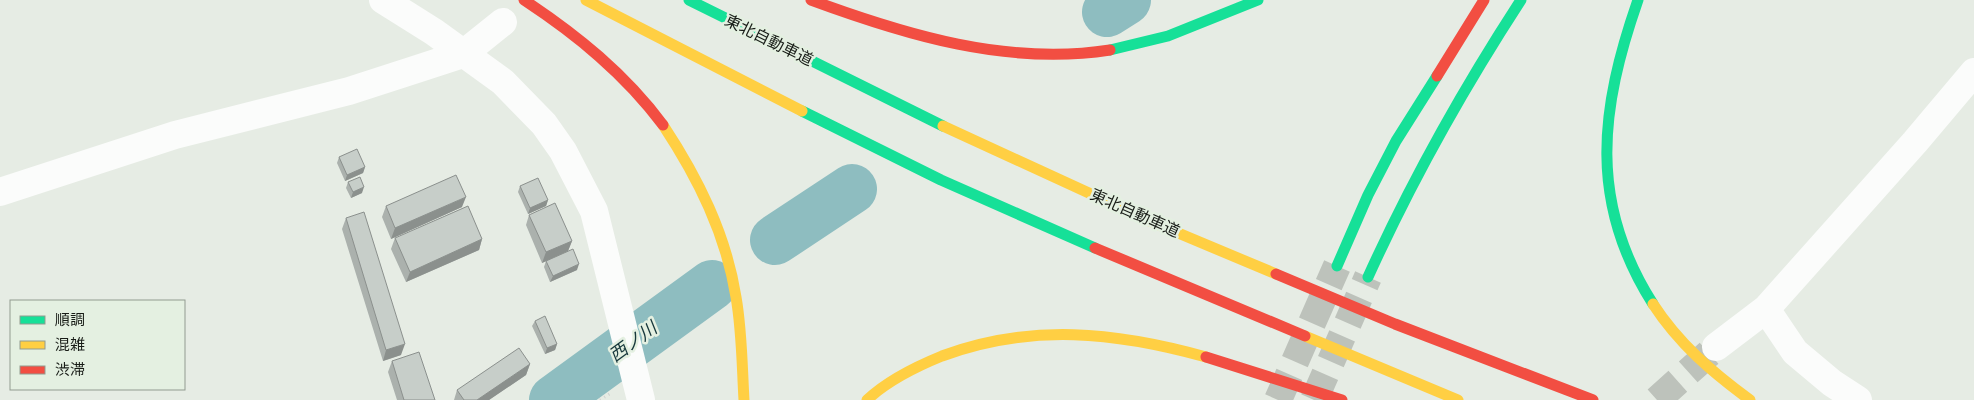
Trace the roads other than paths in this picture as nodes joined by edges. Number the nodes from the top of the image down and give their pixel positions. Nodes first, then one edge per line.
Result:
1 (383, 0) edge
2 (524, 0) edge
3 (586, 0) edge
4 (689, 0) edge
5 (811, 0) edge
6 (1258, 0) edge
7 (1484, 0) edge
8 (1520, 0) edge
9 (1638, 0) edge
10 (503, 22) dead end
11 (462, 54) junction
12 (1974, 72) edge
13 (0, 192) edge
14 (1337, 266) tunnel mouth
15 (1368, 277) tunnel mouth
16 (1766, 309) junction
17 (1716, 347) tunnel mouth
18 (638, 389) edge
19 (744, 400) edge
20 (867, 400) edge
21 (1342, 400) edge
22 (1458, 400) edge
23 (1593, 400) edge
24 (1750, 400) edge
25 (1858, 400) edge

1 - 11 street
2 - 19 highway
3 - 22 highway
4 - 23 highway, 東北自動車道
5 - 6 highway
7 - 14 highway
8 - 15 highway
9 - 24 highway
10 - 11 street
11 - 13 street
11 - 18 street
12 - 16 street
16 - 17 street
16 - 25 street
20 - 21 highway

